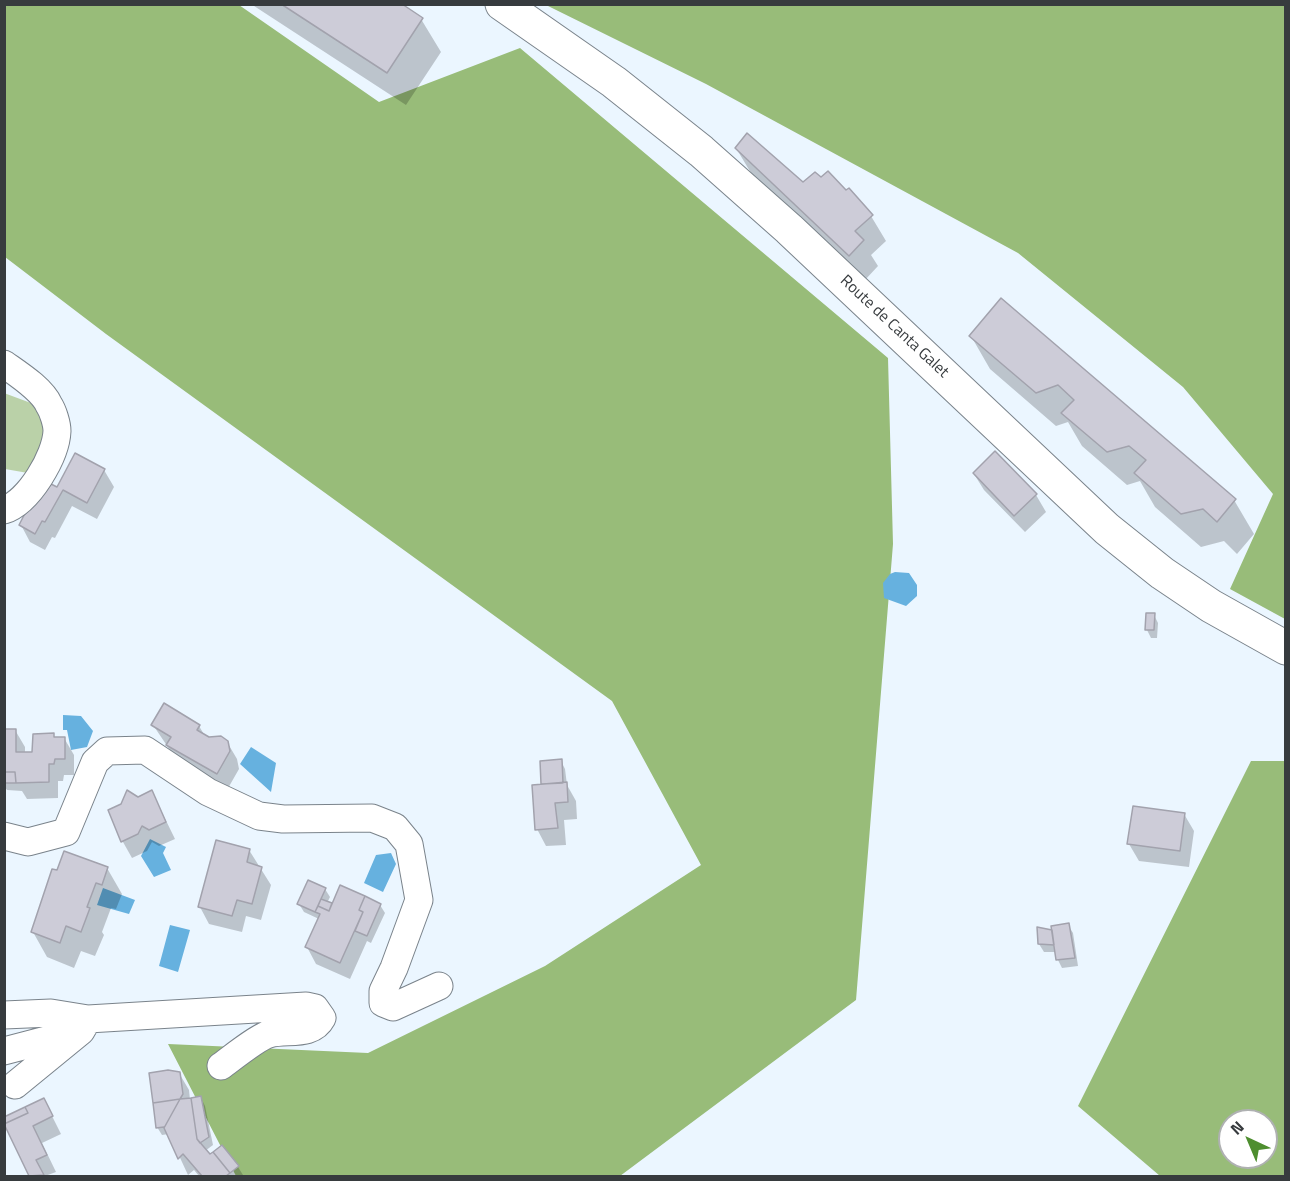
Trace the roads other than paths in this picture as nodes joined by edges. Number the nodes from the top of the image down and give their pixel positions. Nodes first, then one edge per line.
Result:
1 (502, 4) edge
2 (4, 364) edge
3 (4, 510) edge
4 (1286, 648) edge
5 (4, 836) edge
6 (439, 986) dead end
7 (4, 1015) edge
8 (85, 1025) junction
9 (4, 1051) edge
10 (221, 1066) dead end
11 (15, 1085) dead end

1 - 4 main road, Route de Canta Galet
2 - 3 lane
5 - 6 lane
7 - 8 lane
8 - 9 lane
8 - 10 lane
8 - 11 lane

